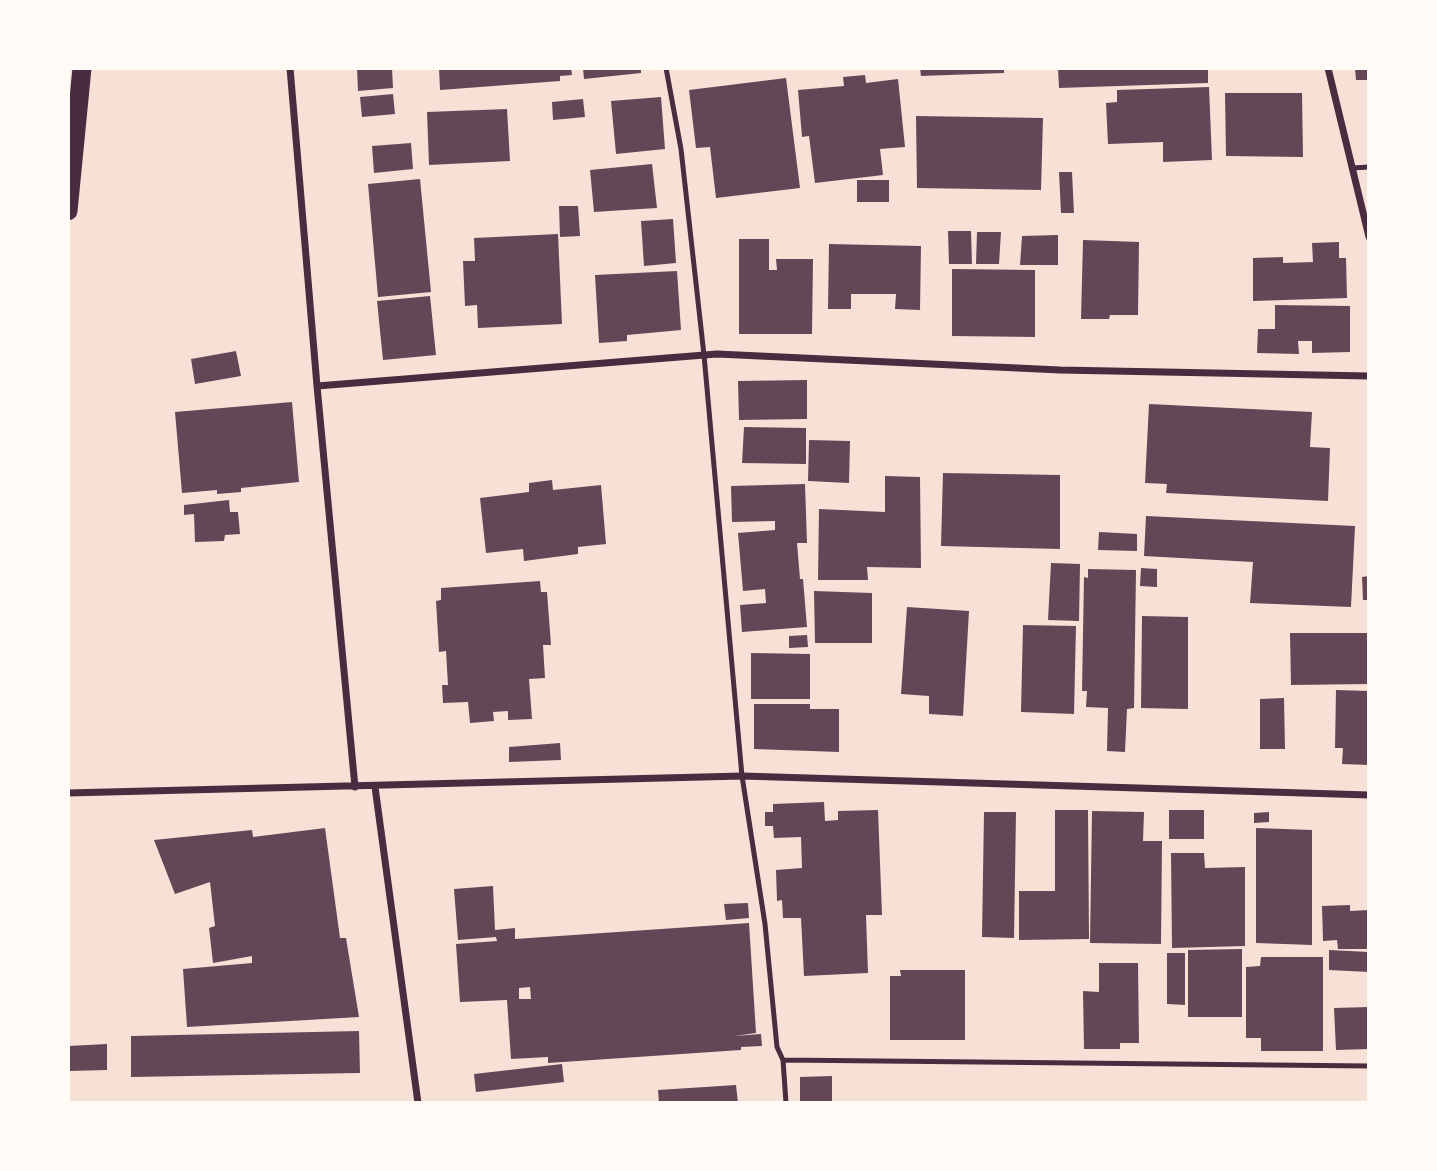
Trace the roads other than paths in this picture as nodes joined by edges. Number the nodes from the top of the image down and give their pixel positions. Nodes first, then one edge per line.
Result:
1 (82, 68) edge
2 (290, 68) edge
3 (666, 68) edge
4 (1328, 68) edge
5 (1369, 167) edge
6 (1352, 168) junction
7 (68, 211) edge
8 (1369, 237) edge
9 (704, 355) junction
10 (1369, 376) edge
11 (317, 386) junction
12 (742, 776) junction
13 (355, 787) junction
14 (375, 787) junction
15 (68, 793) edge
16 (1369, 795) edge
17 (783, 1060) junction
18 (1369, 1066) edge
19 (418, 1103) edge
20 (786, 1103) edge

1 - 7 highway
2 - 11 street
3 - 9 lane
4 - 6 street
5 - 6 lane
6 - 8 street
9 - 10 street
9 - 11 street
9 - 12 lane
11 - 13 street
12 - 14 street
12 - 16 street
12 - 17 lane
13 - 14 street
13 - 15 street
14 - 19 street
17 - 18 lane
17 - 20 lane

